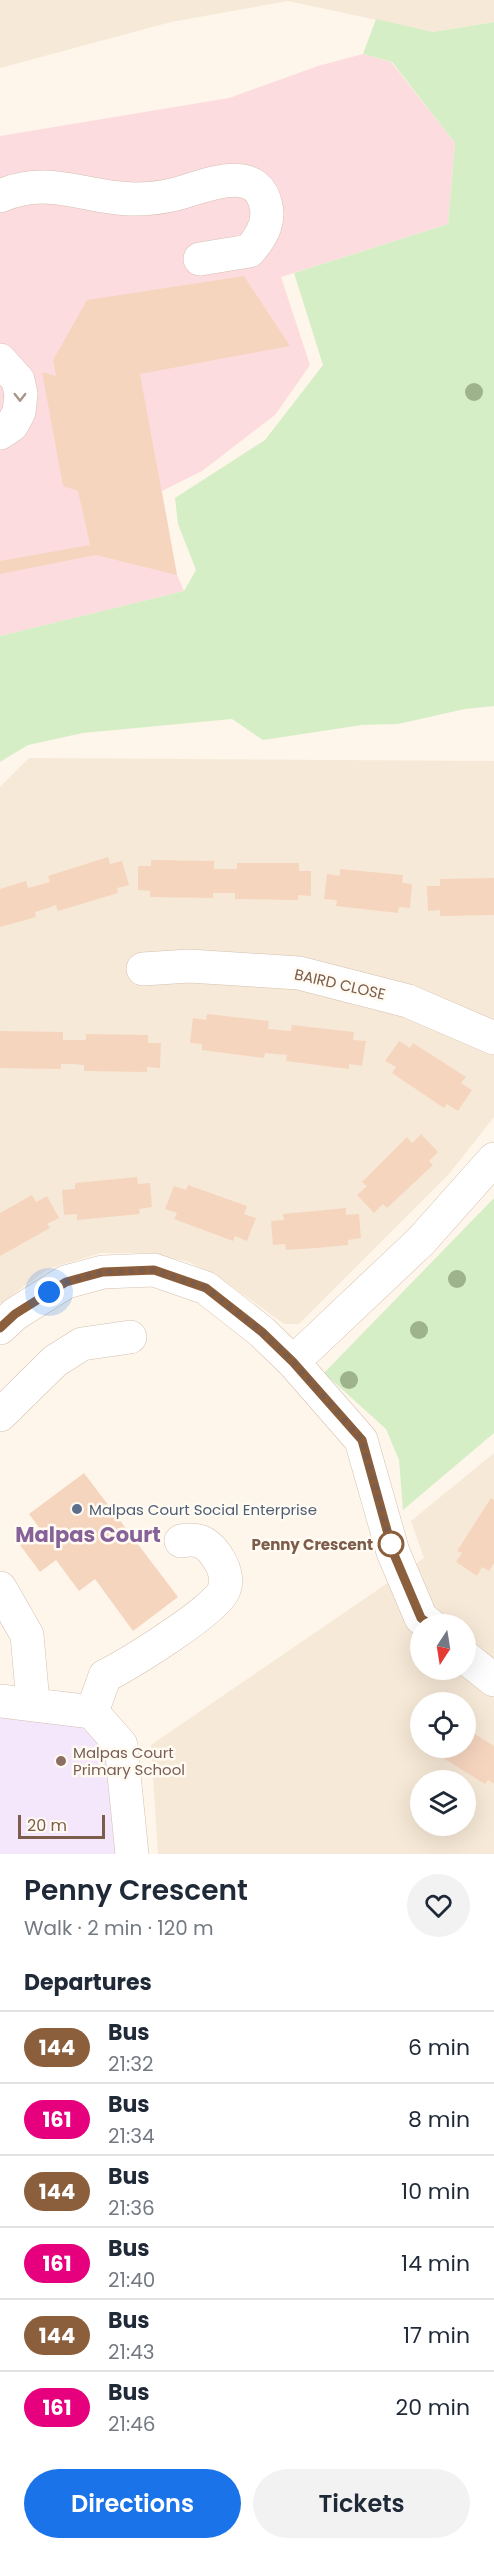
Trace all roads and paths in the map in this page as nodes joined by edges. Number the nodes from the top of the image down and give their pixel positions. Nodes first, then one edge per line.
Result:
1 (0, 196) edge
2 (200, 259) dead end
3 (0, 360) edge
4 (0, 432) edge
5 (143, 969) dead end
6 (494, 1038) edge
7 (494, 1159) edge
8 (0, 1328) edge
9 (130, 1337) dead end
10 (293, 1362) junction
11 (0, 1414) edge
12 (181, 1541) dead end
13 (0, 1588) edge
14 (419, 1614) edge
15 (476, 1666) edge
16 (494, 1680) edge
17 (0, 1701) edge
18 (33, 1703) junction
19 (92, 1712) junction
20 (132, 1854) edge

1 - 2 street
3 -> 4 street
5 - 6 street, BAIRD CLOSE
7 - 10 street
8 - 10 street
9 - 11 street
10 - 14 street
12 - 19 street
13 - 18 street
15 - 16 street
17 - 18 street
18 - 19 street
19 - 20 street

